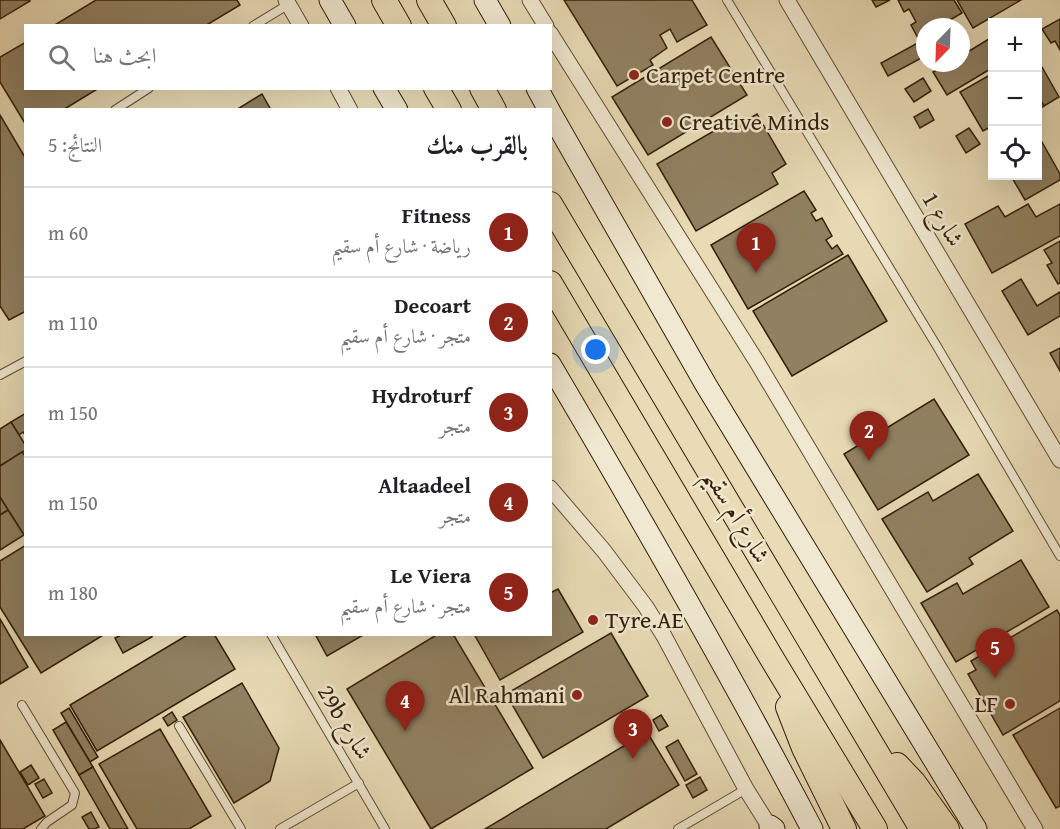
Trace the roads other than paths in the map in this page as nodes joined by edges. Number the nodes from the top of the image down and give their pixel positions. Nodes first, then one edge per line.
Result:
1 (330, 0) edge
2 (375, 0) edge
3 (429, 0) edge
4 (485, 0) edge
5 (530, 0) edge
6 (727, 0) edge
7 (787, 0) edge
8 (287, 2) edge
9 (393, 15) edge
10 (256, 24) edge
11 (300, 24) edge
12 (344, 24) edge
13 (443, 24) edge
14 (499, 24) edge
15 (545, 24) edge
16 (552, 36) edge
17 (146, 90) edge
18 (339, 90) edge
19 (385, 90) edge
20 (437, 90) edge
21 (483, 90) edge
22 (538, 90) edge
23 (118, 108) edge
24 (349, 108) edge
25 (396, 108) edge
26 (448, 108) edge
27 (493, 108) edge
28 (548, 108) edge
29 (552, 115) edge
30 (552, 207) edge
31 (552, 286) edge
32 (24, 362) edge
33 (552, 367) edge
34 (0, 375) edge
35 (1060, 460) edge
36 (552, 490) edge
37 (1060, 556) edge
38 (272, 636) edge
39 (771, 657) junction
40 (21, 705) dead end
41 (179, 726) dead end
42 (871, 741) junction
43 (359, 783) junction
44 (746, 789) junction
45 (772, 828) edge
46 (42, 829) edge
47 (241, 829) edge
48 (280, 829) edge
49 (385, 829) edge
50 (678, 829) edge
51 (812, 829) edge
52 (844, 829) edge
53 (875, 829) edge
54 (922, 829) edge
55 (947, 829) edge
56 (976, 829) edge
57 (1035, 829) edge

1 - 12 main road
2 - 9 main road
3 - 13 main road
4 - 14 main road
5 - 15 street
6 - 37 lane
7 - 35 street, شارع 1
8 - 10 lane
8 - 11 street
16 - 57 street
17 - 23 lane
18 - 24 street
19 - 25 main road
20 - 26 main road
21 - 27 main road
22 - 28 main road
29 - 56 main road
30 - 42 main road, شارع أم سقيم
31 - 39 main road, شارع أم سقيم
32 - 34 lane
33 - 51 main road
36 - 44 street
38 - 43 lane, 29b شارع
39 - 52 main road
39 - 53 main road, شارع أم سقيم
40 - 46 lane
41 - 47 lane
42 - 54 main road, شارع أم سقيم
42 - 55 main road
43 - 48 lane
43 - 49 lane, 29b شارع
44 - 45 street
44 - 50 lane

